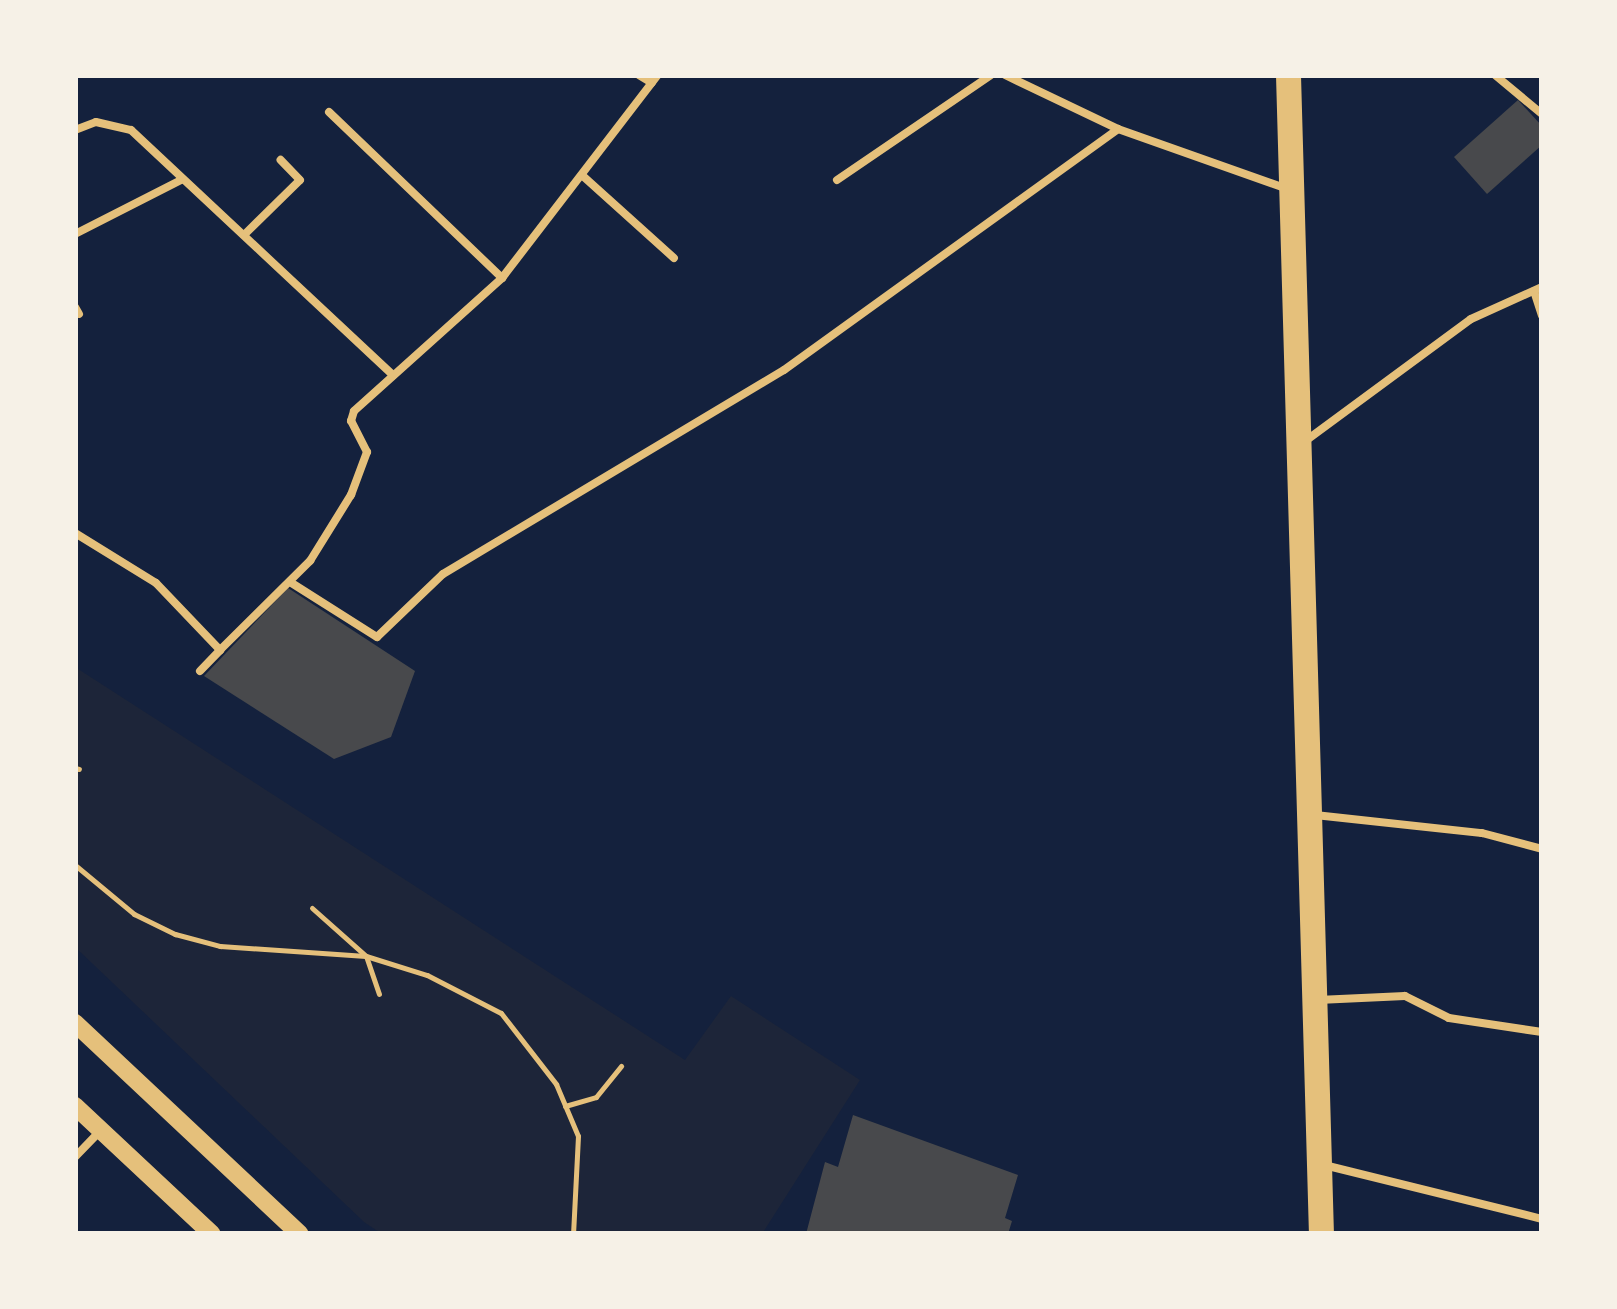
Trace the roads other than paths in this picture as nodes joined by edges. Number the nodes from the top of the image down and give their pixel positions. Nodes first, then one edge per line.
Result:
1 (639, 75) edge
2 (658, 75) edge
3 (992, 75) edge
4 (1005, 75) edge
5 (1288, 75) edge
6 (1496, 75) edge
7 (652, 84) junction
8 (329, 112) dead end
9 (1542, 114) edge
10 (1118, 128) junction
11 (75, 130) edge
12 (281, 160) dead end
13 (584, 177) junction
14 (181, 180) junction
15 (837, 180) dead end
16 (1290, 189) junction
17 (75, 234) edge
18 (244, 235) junction
19 (674, 258) dead end
20 (502, 278) junction
21 (1538, 289) edge
22 (1542, 316) edge
23 (393, 375) junction
24 (1297, 447) junction
25 (75, 532) edge
26 (290, 582) junction
27 (220, 650) junction
28 (200, 671) dead end
29 (1306, 814) junction
30 (1542, 849) edge
31 (1310, 1000) junction
32 (75, 1023) edge
33 (1542, 1032) edge
34 (75, 1106) edge
35 (101, 1130) junction
36 (75, 1157) edge
37 (1318, 1163) junction
38 (1542, 1219) edge
39 (1325, 1230) edge
40 (212, 1234) edge
41 (300, 1234) edge

1 - 7 lane
2 - 7 lane
3 - 15 lane
4 - 10 lane
5 - 16 main road
6 - 9 lane
7 - 13 lane
8 - 20 lane
10 - 16 lane
10 - 26 lane
11 - 14 lane
12 - 18 lane
13 - 19 lane
13 - 20 lane
14 - 17 lane
14 - 18 lane
16 - 24 main road
18 - 23 lane
20 - 23 lane
21 - 22 lane
21 - 24 lane
23 - 26 lane
24 - 29 main road
25 - 27 lane
26 - 27 lane
27 - 28 lane
29 - 30 lane
29 - 31 main road
31 - 33 lane
31 - 37 main road
32 - 41 street
34 - 35 street
35 - 36 lane
35 - 40 street
37 - 38 lane
37 - 39 main road

